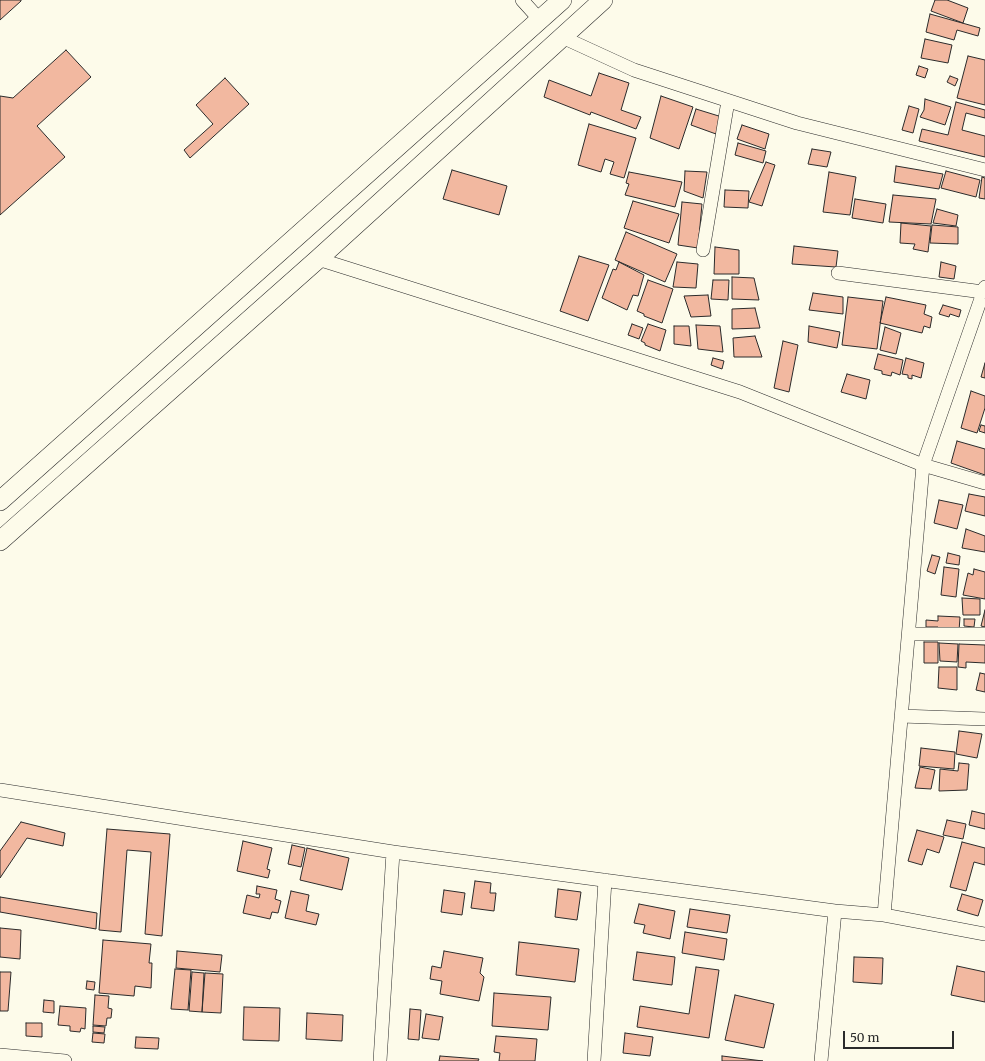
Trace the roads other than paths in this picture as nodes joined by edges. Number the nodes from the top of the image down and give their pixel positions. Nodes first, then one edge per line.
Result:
1 (522, 0) edge
2 (562, 0) edge
3 (603, 0) edge
4 (540, 20) junction
5 (562, 37) junction
6 (728, 101) junction
7 (985, 170) edge
8 (703, 250) dead end
9 (318, 258) junction
10 (838, 273) dead end
11 (984, 289) edge
12 (980, 316) edge
13 (923, 465) junction
14 (985, 483) edge
15 (0, 501) edge
16 (0, 541) edge
17 (908, 634) junction
18 (985, 634) edge
19 (902, 716) junction
20 (985, 719) edge
21 (0, 790) edge
22 (393, 852) junction
23 (606, 880) junction
24 (835, 911) junction
25 (884, 915) junction
26 (985, 934) edge
27 (0, 1055) edge
28 (65, 1061) edge
29 (380, 1061) edge
30 (594, 1061) edge
31 (821, 1061) edge

1 - 4 street
2 - 4 main road
3 - 5 main road
4 - 15 main road
5 - 6 street
5 - 9 main road
6 - 7 street
6 - 8 street
9 - 13 street
9 - 16 main road
10 - 11 street
11 - 12 street
12 - 13 street
13 - 14 street
13 - 17 street
17 - 18 street
17 - 19 street
19 - 20 street
19 - 25 street
21 - 22 street
22 - 23 street
22 - 29 street
23 - 24 street
23 - 30 street
24 - 25 street
24 - 31 street
25 - 26 street
27 - 28 street

